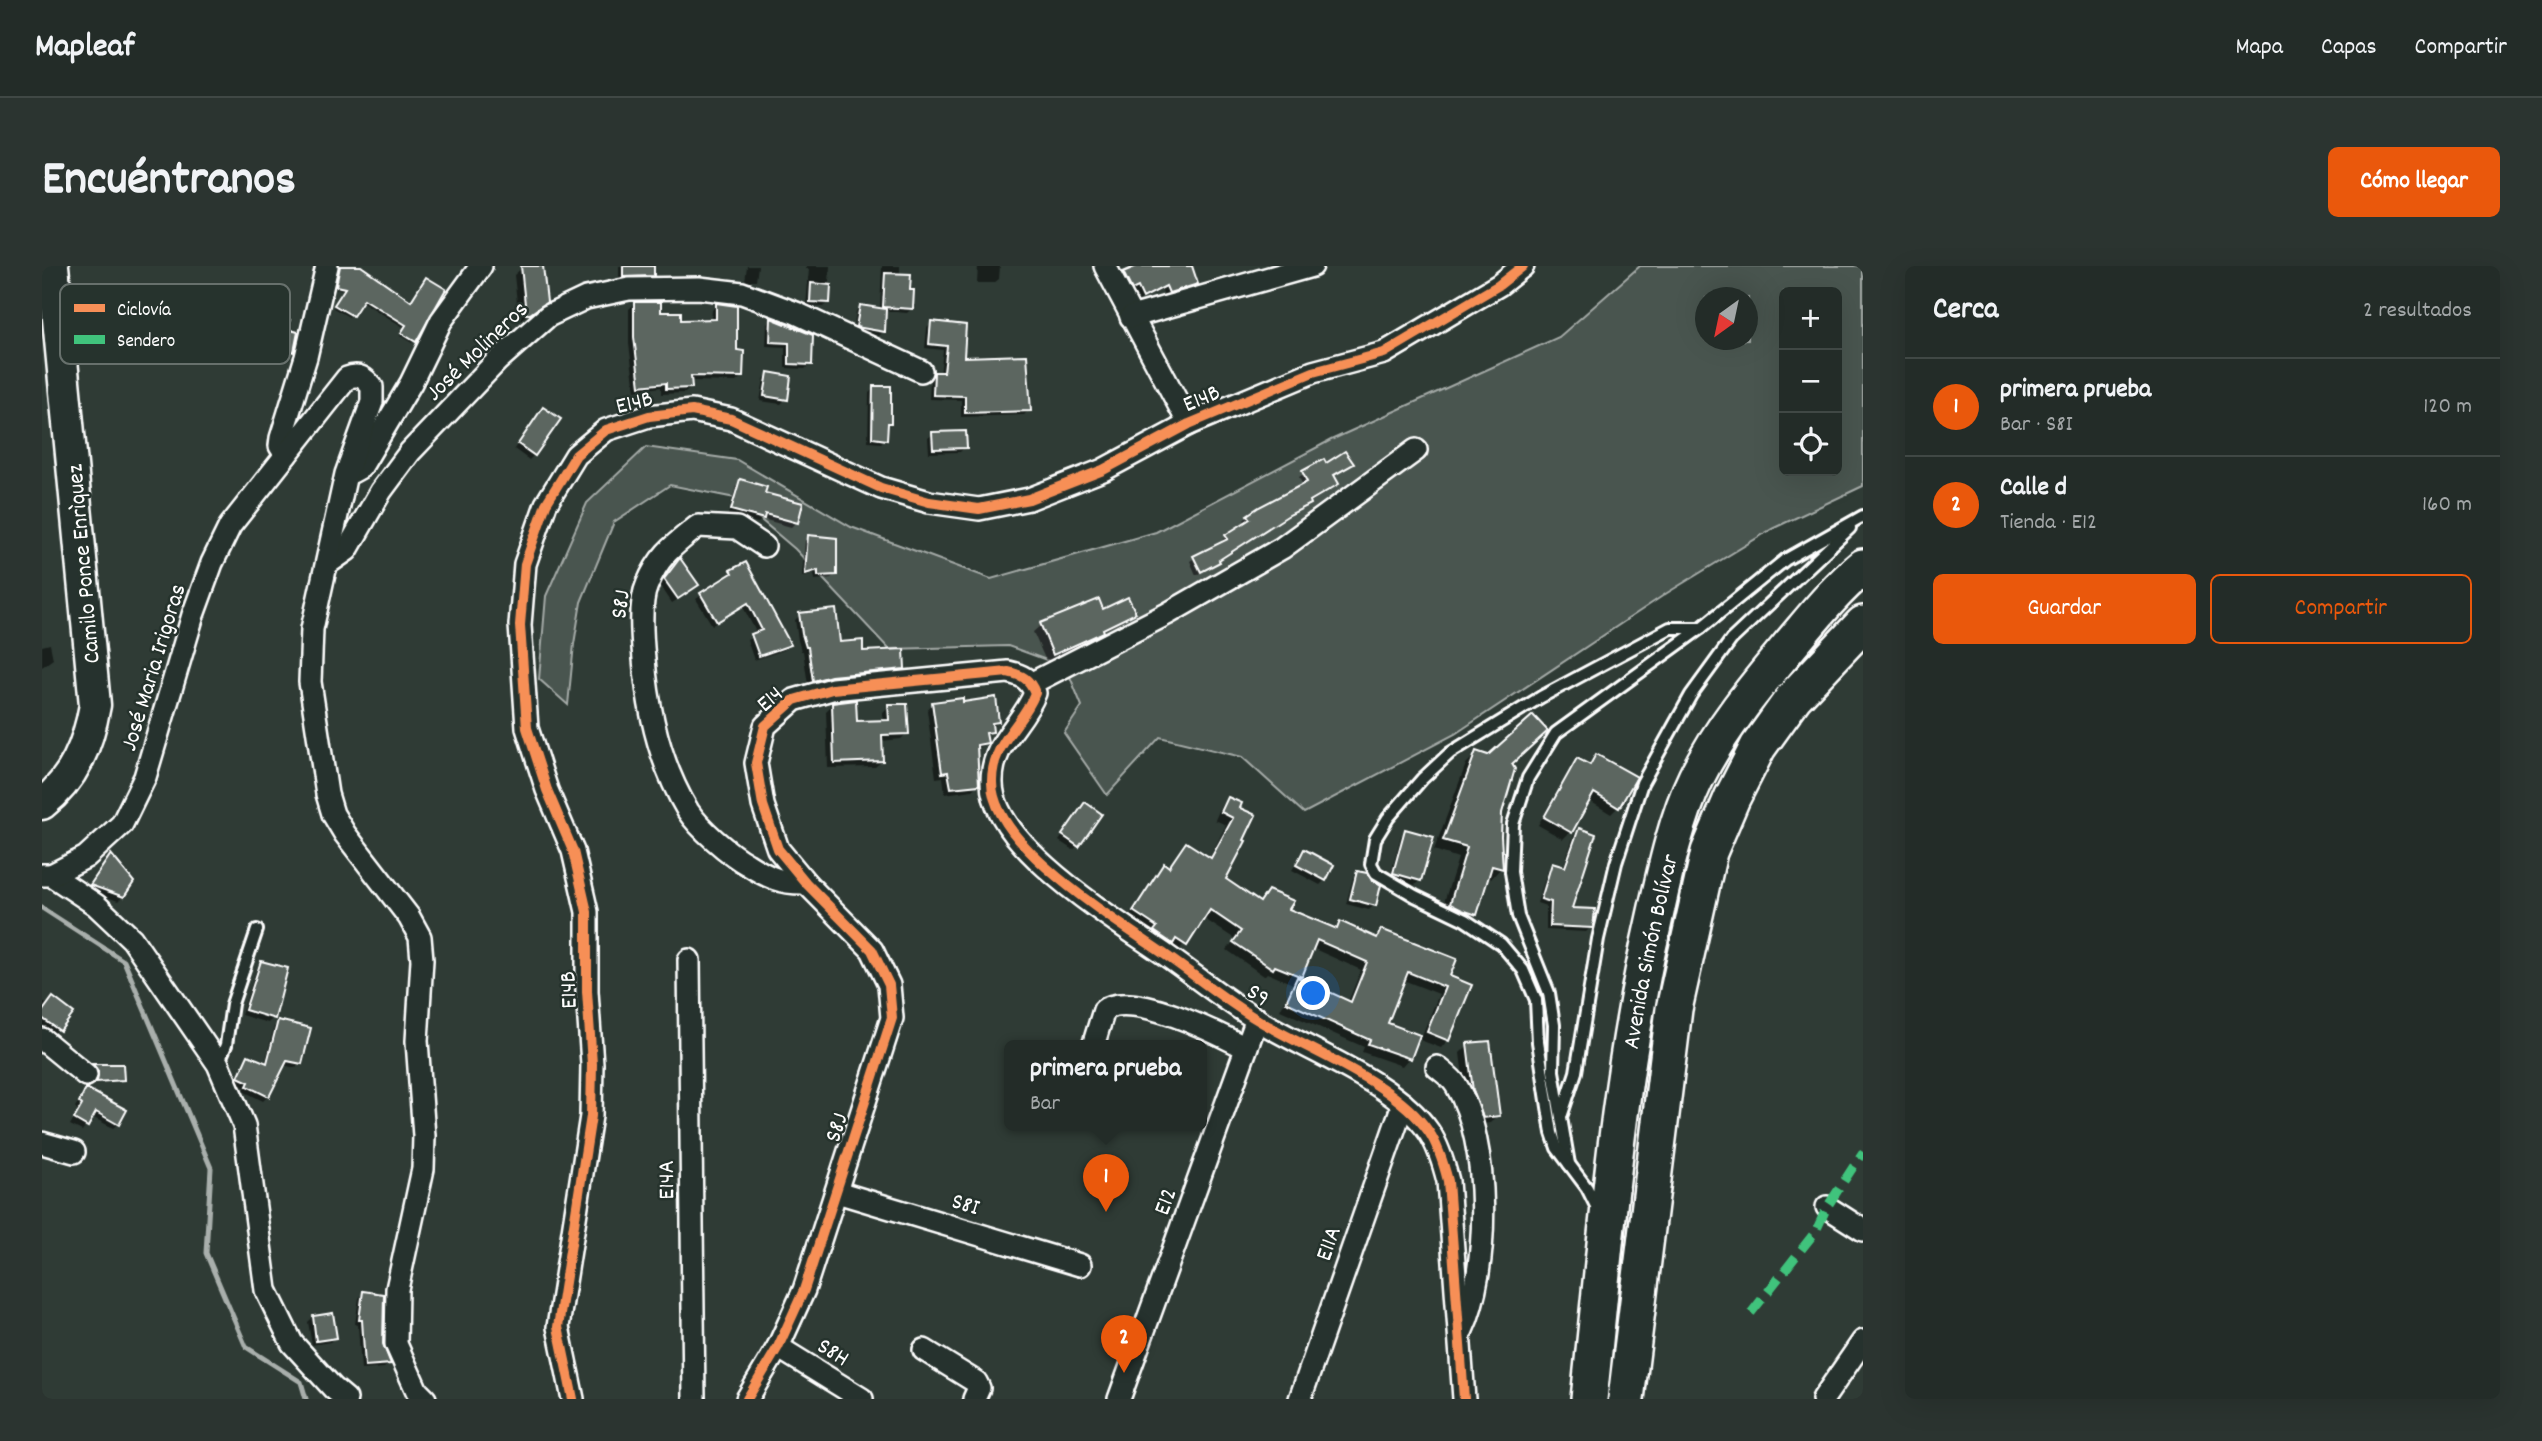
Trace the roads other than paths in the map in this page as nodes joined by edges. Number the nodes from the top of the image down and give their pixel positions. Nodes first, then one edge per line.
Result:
1 (53, 266) edge
2 (327, 266) edge
3 (481, 266) edge
4 (1105, 266) edge
5 (1312, 266) edge
6 (1523, 266) edge
7 (1131, 317) junction
8 (60, 339) edge
9 (62, 364) edge
10 (921, 371) dead end
11 (1189, 424) junction
12 (1416, 450) dead end
13 (286, 455) junction
14 (346, 474) junction
15 (1863, 516) edge
16 (764, 546) dead end
17 (327, 564) junction
18 (1863, 567) edge
19 (1863, 624) edge
20 (1701, 628) junction
21 (1032, 683) junction
22 (42, 804) edge
23 (46, 875) edge
24 (806, 883) junction
25 (257, 930) dead end
26 (688, 960) dead end
27 (1257, 1019) junction
28 (42, 1039) edge
29 (1095, 1040) edge
30 (1247, 1048) junction
31 (218, 1064) junction
32 (1437, 1066) dead end
33 (86, 1075) dead end
34 (1403, 1104) junction
35 (1562, 1114) junction
36 (42, 1143) edge
37 (74, 1152) dead end
38 (1569, 1164) junction
39 (837, 1192) junction
40 (1827, 1207) dead end
41 (1607, 1228) junction
42 (1863, 1230) edge
43 (1080, 1265) dead end
44 (1460, 1335) junction
45 (1863, 1341) edge
46 (778, 1347) junction
47 (924, 1350) dead end
48 (415, 1396) edge
49 (346, 1399) edge
50 (573, 1399) edge
51 (694, 1399) edge
52 (747, 1399) edge
53 (862, 1399) edge
54 (974, 1399) edge
55 (1119, 1399) edge
56 (1300, 1399) edge
57 (1464, 1399) edge
58 (1589, 1399) edge
59 (1626, 1399) edge
60 (1824, 1399) edge

1 - 8 main road, Camilo Ponce Enrìquez
2 - 13 street
3 - 14 street
4 - 7 street
5 - 7 street
6 - 11 street, E14B
7 - 11 street
9 - 22 main road, Camilo Ponce Enrìquez
10 - 17 street, José Molineros
11 - 50 street, E14B
12 - 21 street
13 - 14 street, José Maria Irigoras
13 - 23 street, José Maria Irigoras
14 - 17 street
15 - 20 lane
15 - 35 lane
16 - 24 street, S8J
17 - 48 street
18 - 41 highway, Avenida Simón Bolívar
19 - 59 highway, Avenida Simón Bolívar
20 - 35 lane
20 - 38 lane
21 - 24 street, E14
21 - 27 street, S9
23 - 31 street
24 - 39 street, S8J
25 - 31 lane
26 - 51 street, E14A
27 - 30 street, E12
27 - 34 street, S9
28 - 33 street
29 - 30 street
30 - 55 street, E12
31 - 49 street
32 - 44 street
34 - 44 street, S9
34 - 56 street, E11A
35 - 38 lane
36 - 37 street
38 - 41 lane
39 - 43 street, S8I
39 - 46 street, S8J
40 - 42 street
41 - 58 highway, Avenida Simón Bolívar
44 - 57 street, S9
45 - 60 street
46 - 52 street, S8J
46 - 53 street, S8H
47 - 54 street

